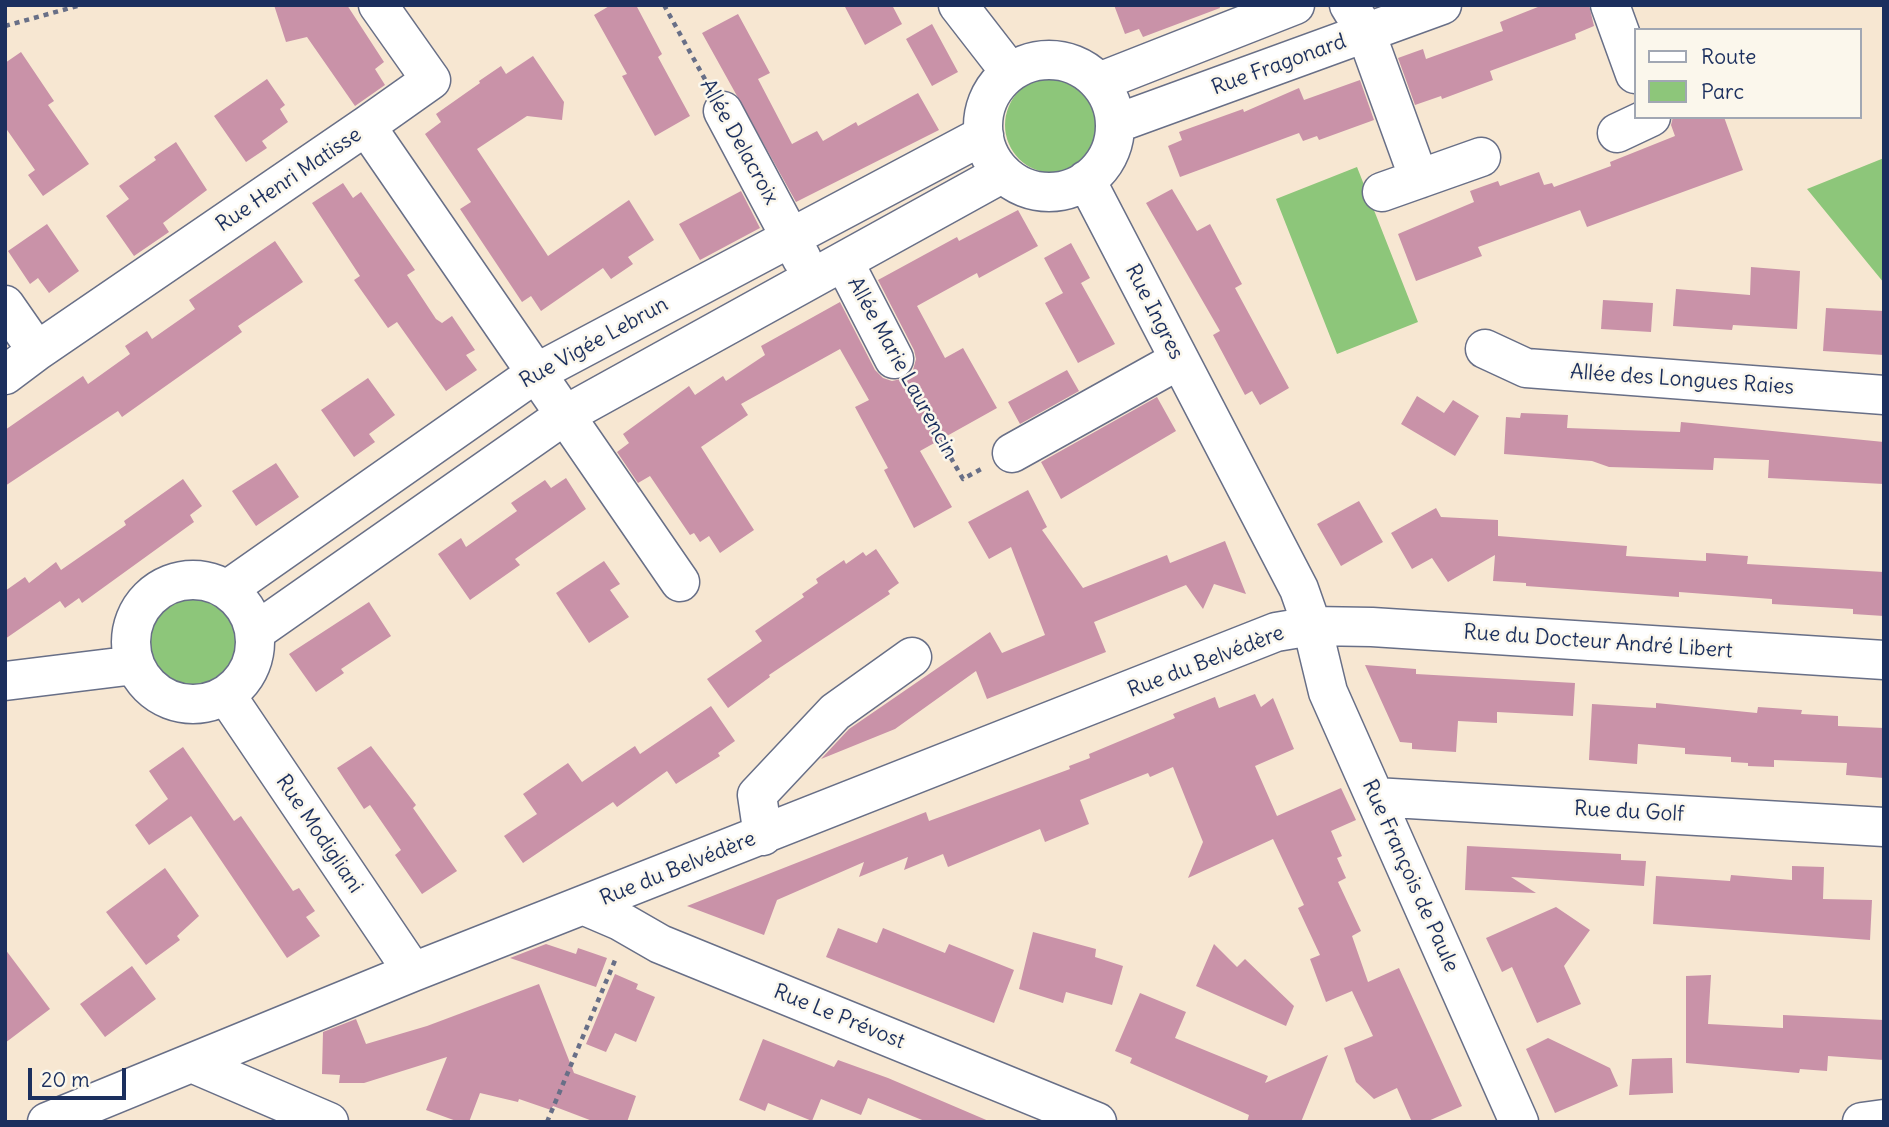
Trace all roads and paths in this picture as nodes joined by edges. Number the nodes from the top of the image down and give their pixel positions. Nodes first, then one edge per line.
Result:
1 (81, 5) edge
2 (378, 5) edge
3 (664, 5) edge
4 (958, 5) edge
5 (1295, 5) edge
6 (1442, 5) edge
7 (1610, 5) edge
8 (1358, 19) edge
9 (5, 26) edge
10 (1633, 68) edge
11 (1010, 72) junction
12 (1099, 82) junction
13 (723, 111) joint
14 (1647, 119) edge
15 (1115, 124) junction
16 (366, 126) junction
17 (1617, 133) dead end
18 (984, 135) junction
19 (1481, 157) dead end
20 (1003, 173) junction
21 (1419, 179) junction
22 (1086, 180) junction
23 (1382, 192) dead end
24 (791, 237) junction
25 (828, 271) junction
26 (5, 305) edge
27 (1485, 349) dead end
28 (37, 351) junction
29 (894, 359) joint
30 (1178, 360) junction
31 (536, 373) junction
32 (5, 375) edge
33 (1884, 395) edge
34 (565, 415) junction
35 (1012, 453) joint
36 (680, 582) dead end
37 (228, 589) junction
38 (1312, 626) junction
39 (255, 632) junction
40 (912, 657) dead end
41 (1884, 660) edge
42 (135, 665) junction
43 (5, 681) edge
44 (226, 695) junction
45 (1375, 797) junction
46 (1884, 827) edge
47 (763, 836) junction
48 (585, 906) junction
49 (629, 926) junction
50 (413, 972) junction
51 (194, 1064) junction
52 (1884, 1119) edge
53 (47, 1122) edge
54 (329, 1122) edge
55 (547, 1122) edge
56 (1097, 1122) edge
57 (1519, 1122) edge
58 (1862, 1122) edge

1 - 9 path
2 - 16 street
3 - 13 path, Allée Delacroix
4 - 11 street
5 - 12 street
6 - 8 street, Rue Fragonard
7 - 10 street
8 - 15 street, Rue Fragonard
8 - 21 street
11 - 12 street
11 - 18 street
12 - 15 street
13 - 24 street, Allée Delacroix
14 - 17 street
15 - 22 street
16 - 28 street, Rue Henri Matisse
16 - 31 street, Rue Henri Matisse
18 - 20 street
18 - 24 street, Rue Vigée Lebrun
19 - 21 street
20 - 22 street
20 - 25 street
21 - 23 street
22 - 30 street, Rue Ingres
24 - 25 street, Allée Delacroix
24 - 31 street, Rue Vigée Lebrun
25 - 29 street, Allée Marie Laurencin
25 - 34 street
26 - 28 street
27 - 33 street, Allée des Longues Raies
28 - 32 street, Rue Henri Matisse
29 - 35 path, Allée Marie Laurencin
30 - 35 street
30 - 38 street, Rue Ingres
31 - 34 street, Rue Henri Matisse
31 - 37 street, Rue Vigée Lebrun
34 - 36 street, Rue Henri Matisse
34 - 39 street
37 - 39 street
37 - 42 street
38 - 41 street, Rue du Docteur André Libert
38 - 45 street, Rue François de Paule
38 - 47 street, Rue du Belvédère
39 - 44 street
40 - 47 street
42 - 43 street
42 - 44 street
44 - 50 street, Rue Modigliani
45 - 46 street, Rue du Golf
45 - 57 street, Rue François de Paule
47 - 48 street, Rue du Belvédère
48 - 49 street, Rue Le Prévost
48 - 50 street, Rue du Belvédère
49 - 55 path
49 - 56 street, Rue Le Prévost
50 - 51 street, Rue du Belvédère
51 - 53 street, Rue du Belvédère
51 - 54 street
52 - 58 street

